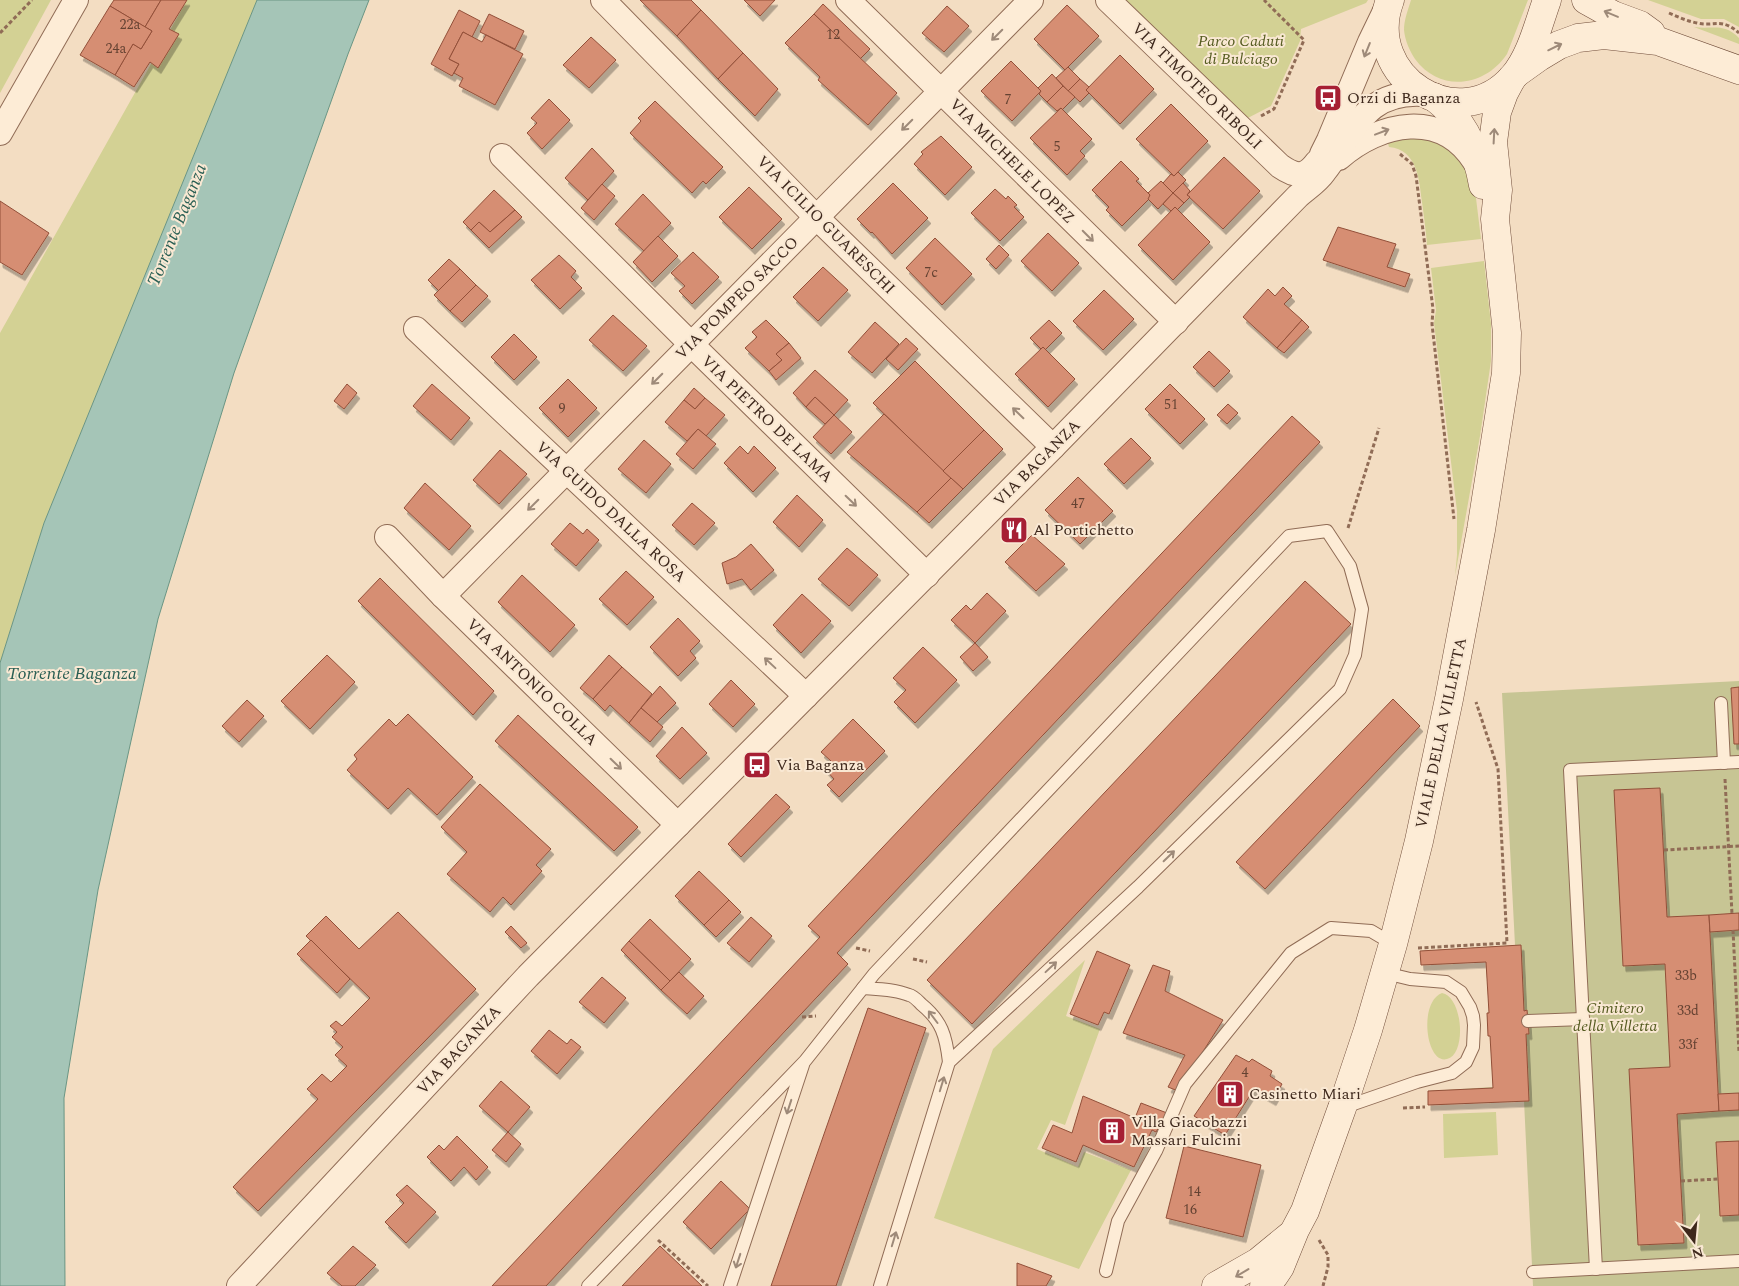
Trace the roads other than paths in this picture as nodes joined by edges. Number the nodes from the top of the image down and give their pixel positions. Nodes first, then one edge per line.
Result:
1 (76, 0) edge
2 (603, 0) edge
3 (848, 0) edge
4 (1031, 0) edge
5 (1108, 0) edge
6 (1547, 0) edge
7 (1586, 0) edge
8 (1389, 3) edge
9 (1667, 44) junction
10 (1739, 70) edge
11 (1513, 76) junction
12 (941, 91) junction
13 (1429, 96) junction
14 (0, 133) edge
15 (502, 156) dead end
16 (1322, 165) junction
17 (1287, 170) junction
18 (1482, 176) junction
19 (1294, 200) junction
20 (816, 217) junction
21 (1495, 220) junction
22 (1176, 322) junction
23 (416, 329) dead end
24 (691, 344) junction
25 (1053, 447) junction
26 (567, 470) junction
27 (387, 538) dead end
28 (927, 574) junction
29 (443, 596) junction
30 (806, 696) junction
31 (1721, 703) dead end
32 (1739, 762) edge
33 (1724, 763) junction
34 (678, 825) junction
35 (1402, 946) junction
36 (1385, 973) junction
37 (863, 988) junction
38 (1583, 1019) junction
39 (1528, 1021) dead end
40 (1488, 1024) dead end
41 (1474, 1025) junction
42 (805, 1061) junction
43 (949, 1062) junction
44 (1342, 1108) junction
45 (1295, 1230) junction
46 (1739, 1261) edge
47 (1596, 1268) junction
48 (1106, 1271) dead end
49 (1533, 1272) dead end
50 (239, 1286) edge
51 (588, 1286) edge
52 (730, 1286) edge
53 (880, 1286) edge
54 (1216, 1286) edge
55 (1264, 1286) edge

1 - 14 street
2 - 20 street, VIA ICILIO GUARESCHI
3 - 12 street, VIA MICHELE LOPEZ
4 -> 12 street, VIA POMPEO SACCO
5 - 17 street, VIA TIMOTEO RIBOLI
6 - 11 street, VIA BAGANZA
9 -> 7 street
8 - 13 street, VIA BAGANZA
8 -> 16 street, VIA BAGANZA
9 - 10 street
11 -> 9 street
11 - 13 street, VIA BAGANZA
21 -> 11 street, VIALE DELLA VILLETTA
12 -> 20 street, VIA POMPEO SACCO
12 -> 22 street, VIA MICHELE LOPEZ
13 - 16 street, VIA BAGANZA
13 - 18 street, VIALE DELLA VILLETTA
15 - 24 street, VIA PIETRO DE LAMA
16 - 17 street
16 -> 18 street
16 - 19 street, VIA BAGANZA
17 - 19 street, VIA TIMOTEO RIBOLI
18 - 21 street, VIALE DELLA VILLETTA
19 - 22 street, VIA BAGANZA
20 - 24 street, VIA POMPEO SACCO
25 -> 20 street, VIA ICILIO GUARESCHI
21 - 35 street, VIALE DELLA VILLETTA
22 - 25 street, VIA BAGANZA
23 - 26 street, VIA GUIDO DALLA ROSA
24 -> 26 street, VIA POMPEO SACCO
24 -> 28 street, VIA PIETRO DE LAMA
25 - 28 street, VIA BAGANZA
26 -> 29 street, VIA POMPEO SACCO
30 -> 26 street, VIA GUIDO DALLA ROSA
27 - 29 street, VIA ANTONIO COLLA
28 - 30 street, VIA BAGANZA
29 -> 34 street, VIA ANTONIO COLLA
30 - 34 street, VIA BAGANZA
31 - 33 lane
32 - 33 lane
33 - 38 lane
34 - 50 street, VIA BAGANZA
35 - 36 street, VIALE DELLA VILLETTA
35 - 48 lane
36 - 41 lane
36 - 44 street, VIALE DELLA VILLETTA
37 - 42 lane
43 -> 37 lane
43 -> 37 lane
38 - 39 lane
38 - 47 lane
40 - 41 lane
41 - 44 lane
42 - 51 lane
42 -> 52 lane
53 -> 43 lane
44 - 45 street, VIALE DELLA VILLETTA
45 -> 54 street, VIALE DELLA VILLETTA
45 - 55 street, VIALE DELLA VILLETTA
46 - 47 lane
47 - 49 lane

